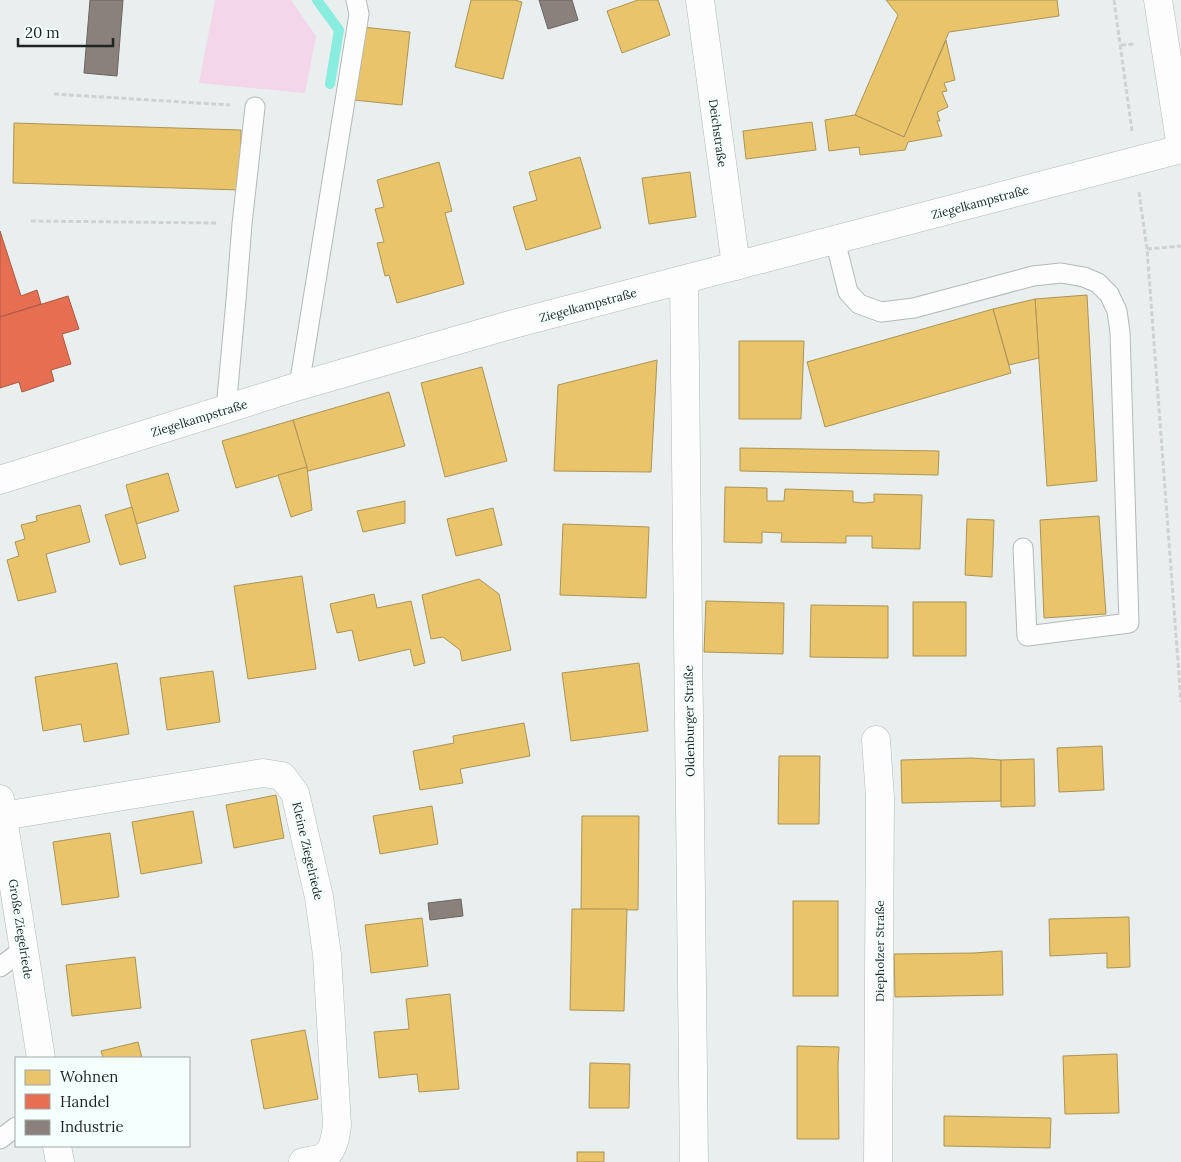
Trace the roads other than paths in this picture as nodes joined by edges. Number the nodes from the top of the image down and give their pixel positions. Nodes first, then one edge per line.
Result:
1 (356, 0) edge
2 (700, 0) edge
3 (1158, 0) edge
4 (255, 107) road end
5 (1181, 148) edge
6 (835, 240) junction
7 (736, 266) junction
8 (684, 280) junction
9 (300, 386) junction
10 (226, 409) junction
11 (0, 480) edge
12 (1023, 548) dead end
13 (876, 740) dead end
14 (2, 808) edge
15 (24, 949) junction
16 (0, 967) edge
17 (41, 1057) edge
18 (15, 1129) edge
19 (0, 1139) edge
20 (57, 1147) edge
21 (60, 1162) edge
22 (303, 1162) edge
23 (694, 1162) edge
24 (878, 1162) edge

1 - 9 lane
2 - 7 street, Deichstraße
3 - 5 street
4 - 10 lane
5 - 6 street, Ziegelkampstraße
6 - 7 street, Ziegelkampstraße
6 - 12 lane
7 - 8 street, Ziegelkampstraße
8 - 9 street, Ziegelkampstraße
8 - 23 street, Oldenburger Straße
9 - 10 street, Ziegelkampstraße
10 - 11 street, Ziegelkampstraße
13 - 24 street, Diepholzer Straße
14 - 15 street, Große Ziegelriede
14 - 22 street, Kleine Ziegelriede
15 - 16 lane
15 - 17 street, Große Ziegelriede
18 - 19 lane
20 - 21 street

